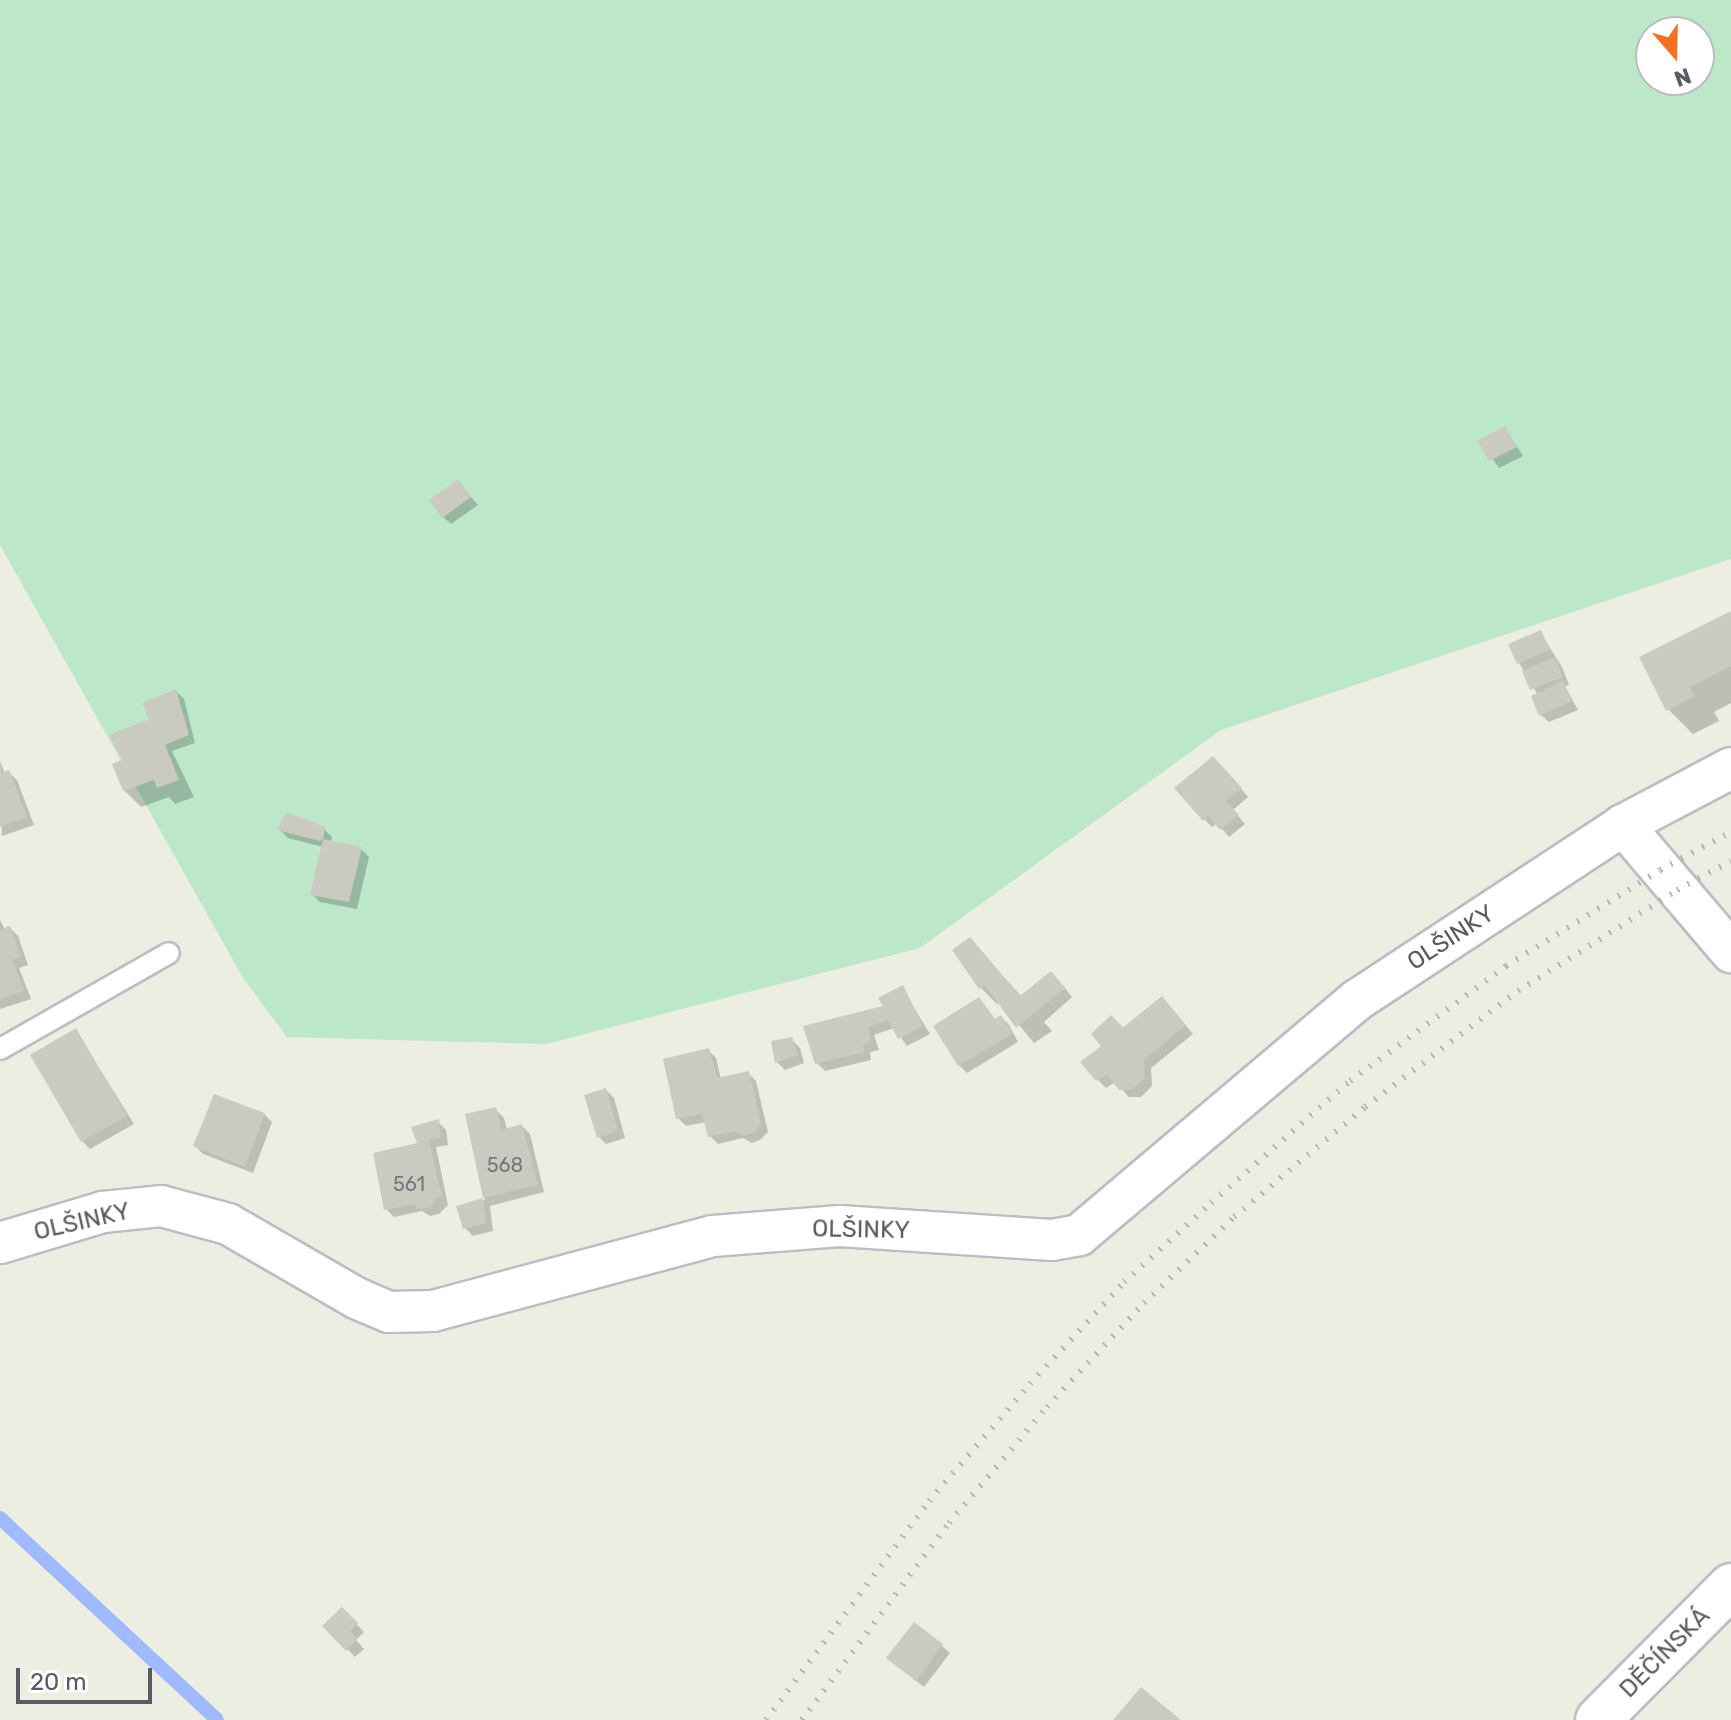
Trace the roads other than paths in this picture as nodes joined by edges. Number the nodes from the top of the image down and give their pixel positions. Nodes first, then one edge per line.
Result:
1 (1731, 768) edge
2 (1623, 825) junction
3 (1731, 952) edge
4 (169, 953) dead end
5 (0, 1049) edge
6 (0, 1243) edge
7 (1731, 1586) edge
8 (1598, 1720) edge

1 - 2 street, OLŠINKY
2 - 3 street
2 - 6 street, OLŠINKY
4 - 5 lane
7 - 8 main road, DĚČÍNSKÁ

